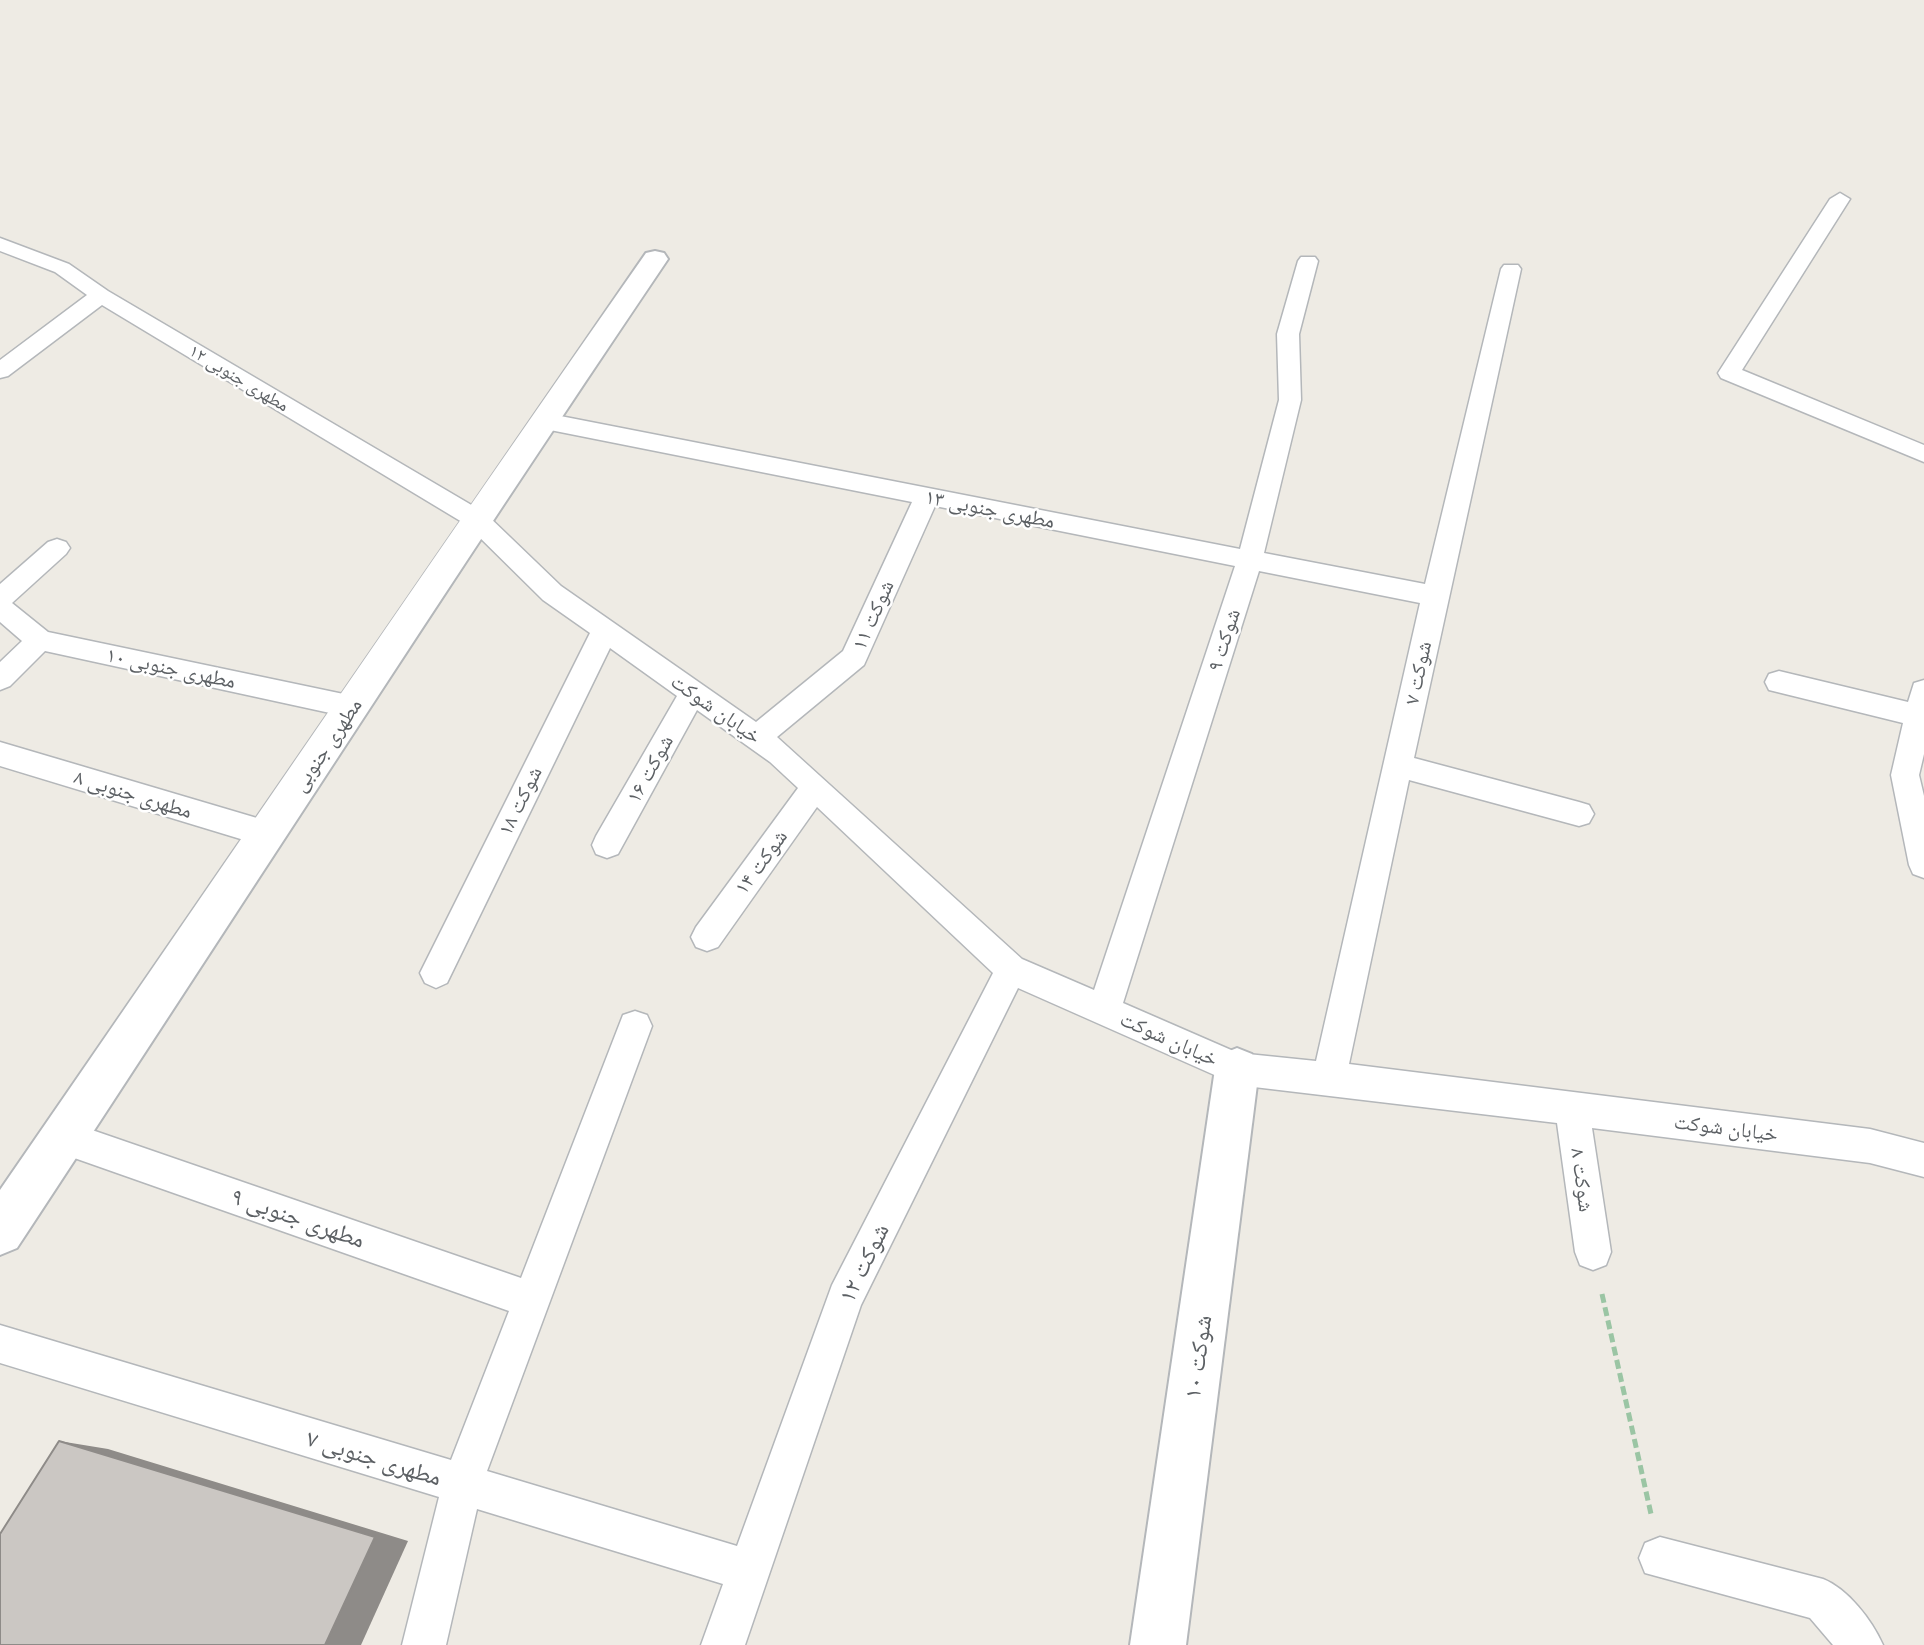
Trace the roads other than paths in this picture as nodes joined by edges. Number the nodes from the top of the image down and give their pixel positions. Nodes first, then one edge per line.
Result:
1 (1840, 199) dead end
2 (0, 244) edge
3 (655, 259) dead end
4 (1308, 261) dead end
5 (1511, 269) dead end
6 (102, 295) junction
7 (0, 371) edge
8 (545, 421) junction
9 (1924, 454) edge
10 (927, 496) junction
11 (476, 519) junction
12 (57, 548) dead end
13 (1250, 560) junction
14 (552, 593) joint
15 (1435, 596) junction
16 (0, 599) edge
17 (0, 608) edge
18 (605, 630) junction
19 (40, 640) junction
20 (0, 679) edge
21 (1779, 682) dead end
22 (693, 692) junction
23 (1921, 703) edge
24 (353, 707) junction
25 (757, 737) junction
26 (0, 754) edge
27 (1398, 765) junction
28 (816, 787) junction
29 (1579, 814) dead end
30 (267, 834) junction
31 (607, 845) dead end
32 (1924, 865) edge
33 (708, 937) dead end
34 (1011, 969) junction
35 (436, 973) dead end
36 (1104, 1011) junction
37 (635, 1026) dead end
38 (1237, 1069) junction
39 (1329, 1078) junction
40 (1572, 1108) junction
41 (63, 1137) junction
42 (1924, 1160) edge
43 (0, 1231) edge
44 (1592, 1252) road end
45 (532, 1300) junction
46 (0, 1344) edge
47 (462, 1484) junction
48 (1660, 1558) road end
49 (749, 1572) junction
50 (424, 1645) edge
51 (723, 1645) edge
52 (1158, 1645) edge
53 (1861, 1645) edge

1 - 9 lane
2 - 6 lane, مطهری جنوبی ۱۲
3 - 8 street, مطهری جنوبی
4 - 13 lane, شوکت ۹
5 - 15 lane, شوکت ۷
6 - 7 lane
6 - 11 lane, مطهری جنوبی ۱۲
8 - 10 lane, مطهری جنوبی ۱۳
8 - 11 street, مطهری جنوبی
10 - 13 lane, مطهری جنوبی ۱۳
10 - 25 lane, شوکت ۱۱
11 - 14 lane, مطهری جنوبی ۱۲
11 - 24 street, مطهری جنوبی
12 - 16 lane
13 - 15 lane, مطهری جنوبی ۱۳
13 - 36 lane, شوکت ۹
14 - 18 lane, خیابان شوکت
15 - 27 lane, شوکت ۷
17 - 19 lane, مطهری جنوبی ۱۰
18 - 22 lane, خیابان شوکت
18 - 35 lane, شوکت ۱۸
19 - 20 lane
19 - 24 lane, مطهری جنوبی ۱۰
21 - 23 lane
22 - 25 lane, خیابان شوکت
22 - 31 lane, شوکت ۱۶
23 - 32 lane
24 - 30 street, مطهری جنوبی
25 - 28 lane, خیابان شوکت
26 - 30 lane, مطهری جنوبی ۸
27 - 29 lane
27 - 39 lane, شوکت ۷
28 - 33 lane, شوکت ۱۴
28 - 34 lane, خیابان شوکت
30 - 41 street, مطهری جنوبی
34 - 36 lane, خیابان شوکت
34 - 49 lane, شوکت ۱۲
36 - 38 lane, خیابان شوکت
37 - 45 lane
38 - 39 lane, خیابان شوکت
38 - 52 street, شوکت ۱۰
39 - 40 lane, خیابان شوکت
40 - 42 lane, خیابان شوکت
40 - 44 lane, شوکت ۸
41 - 43 street, مطهری جنوبی
41 - 45 lane, مطهری جنوبی ۹
45 - 47 lane
46 - 47 lane, مطهری جنوبی ۷
47 - 49 lane, مطهری جنوبی ۷
47 - 50 lane
48 - 53 lane
49 - 51 lane, شوکت ۱۲

